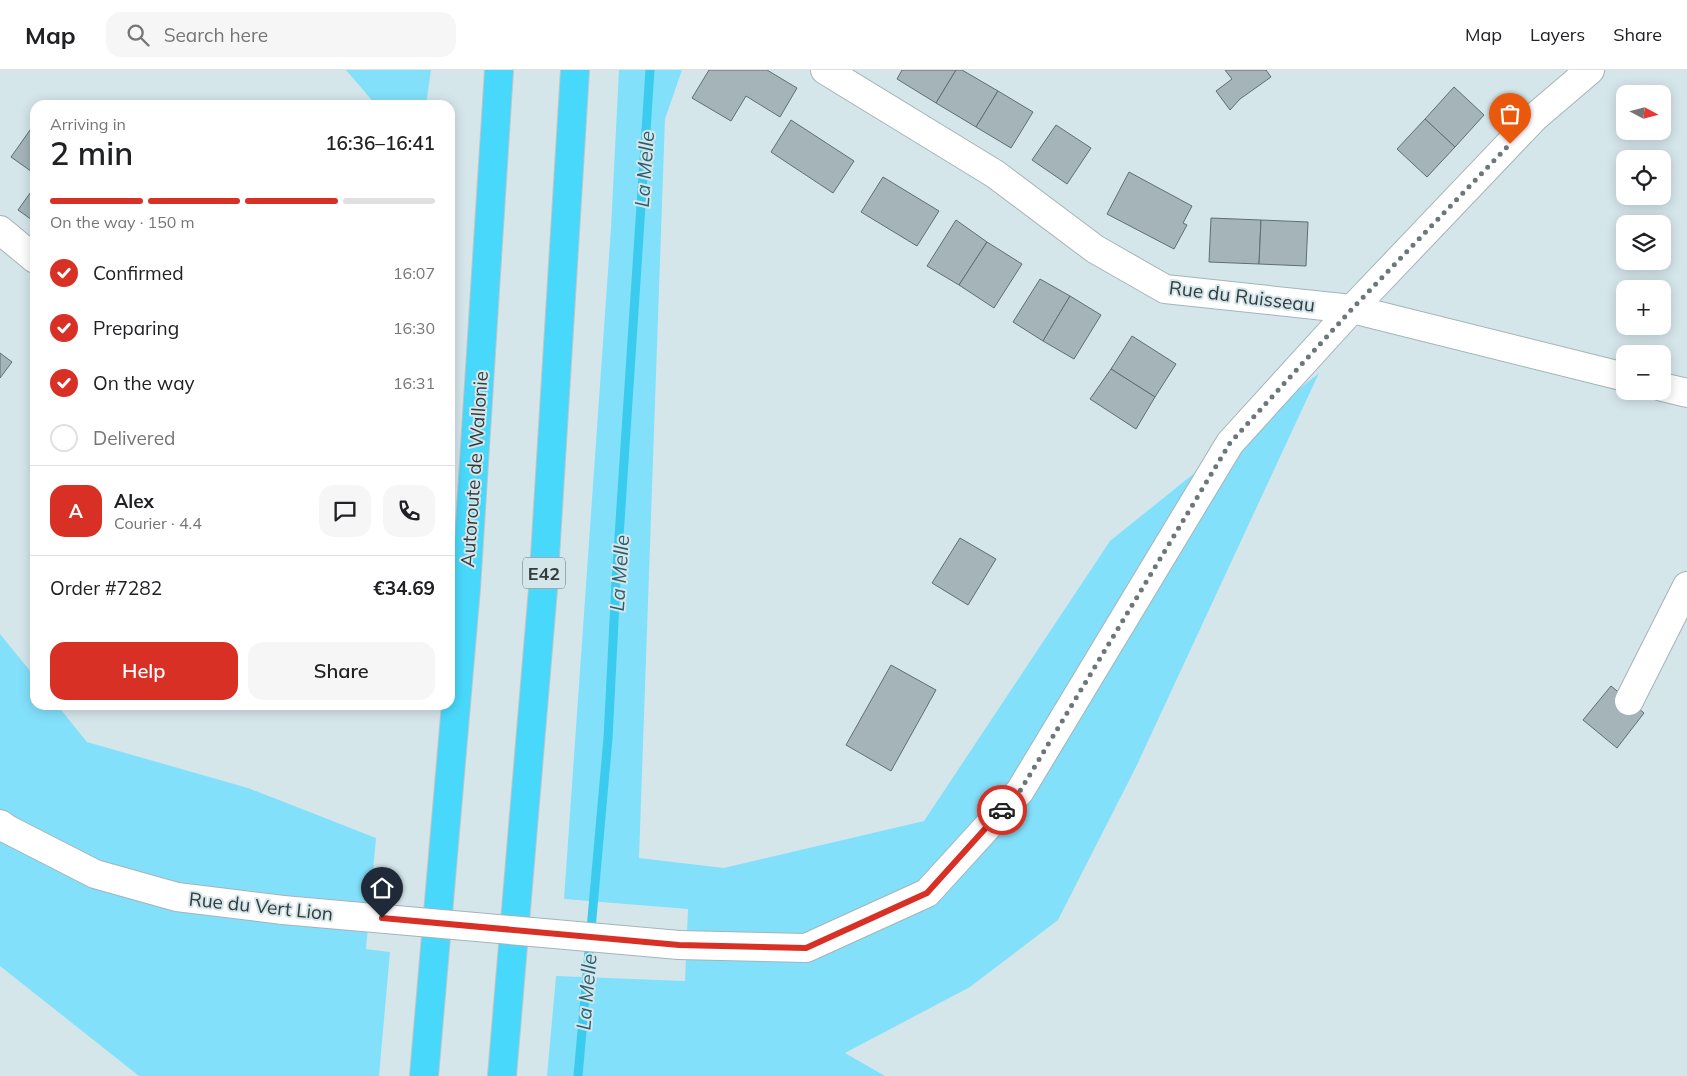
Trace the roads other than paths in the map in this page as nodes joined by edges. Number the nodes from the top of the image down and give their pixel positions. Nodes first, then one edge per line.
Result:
1 (499, 70) edge
2 (575, 70) edge
3 (824, 70) edge
4 (1590, 70) edge
5 (0, 230) edge
6 (30, 255) edge
7 (1352, 309) junction
8 (1616, 376) edge
9 (1671, 389) edge
10 (1687, 393) edge
11 (1687, 586) edge
12 (1629, 700) dead end
13 (0, 824) edge
14 (424, 1076) edge
15 (502, 1076) edge

1 - 14 highway, Autoroute de Wallonie
2 - 15 highway, E42
3 - 7 street, Rue du Ruisseau
4 - 7 street
5 - 6 street
7 - 8 street, Rue du Ruisseau
7 - 13 street, Rue du Vert Lion, bridge
9 - 10 street
11 - 12 street

